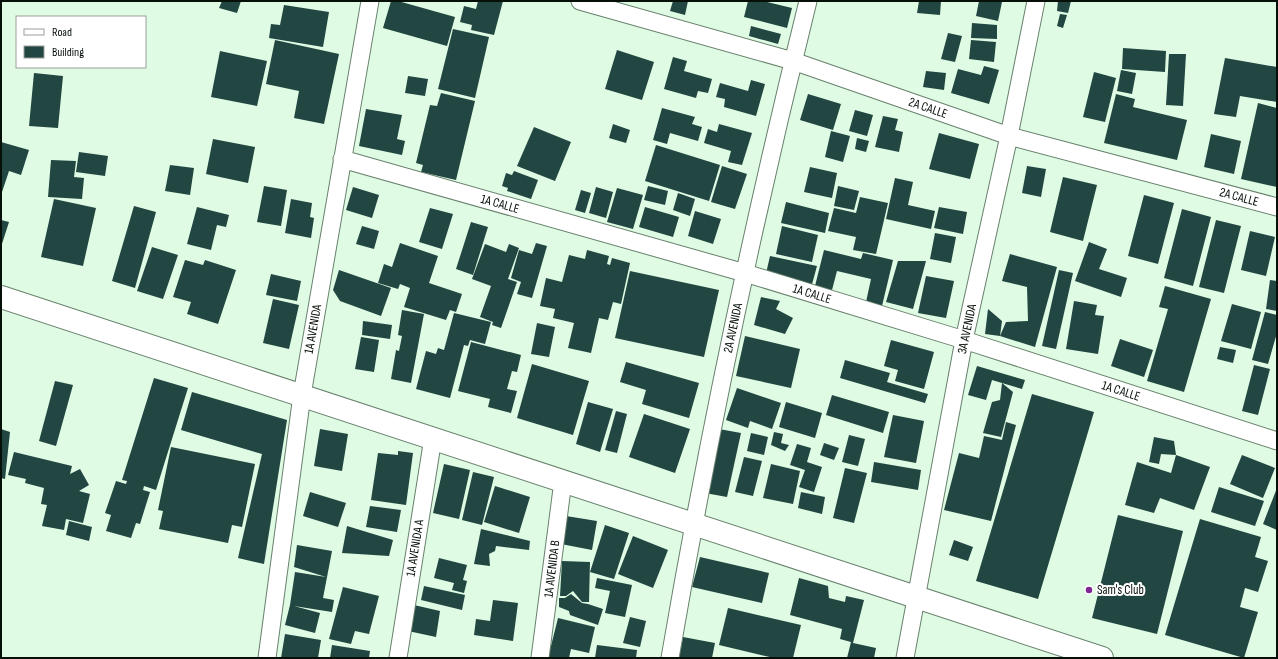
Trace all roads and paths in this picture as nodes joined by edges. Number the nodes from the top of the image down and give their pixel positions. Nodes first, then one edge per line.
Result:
1 (370, 1) edge
2 (580, 1) edge
3 (808, 1) edge
4 (1036, 1) edge
5 (793, 61) junction
6 (1009, 136) junction
7 (342, 159) junction
8 (1277, 207) edge
9 (744, 273) junction
10 (1, 297) edge
11 (964, 340) junction
12 (302, 395) junction
13 (433, 438) junction
14 (1277, 441) edge
15 (563, 481) junction
16 (694, 524) junction
17 (916, 597) junction
18 (267, 658) edge
19 (398, 658) edge
20 (540, 658) edge
21 (670, 658) edge
22 (904, 658) edge
23 (1102, 658) edge

1 - 7 street, 1A AVENIDA
2 - 5 street, 2A CALLE
3 - 5 street, 2A AVENIDA
4 - 6 street, 3A AVENIDA
5 - 6 street, 2A CALLE
5 - 9 street, 2A AVENIDA
6 - 8 street, 2A CALLE
6 - 11 street, 3A AVENIDA
7 - 9 street, 1A CALLE
7 - 12 street, 1A AVENIDA
9 - 11 street, 1A CALLE
9 - 16 street, 2A AVENIDA
10 - 12 main road
11 - 14 street, 1A CALLE
11 - 17 street, 3A AVENIDA
12 - 13 main road
12 - 18 street, 1A AVENIDA
13 - 15 main road
13 - 19 street, 1A AVENIDA A
15 - 16 main road
15 - 20 street, 1A AVENIDA B
16 - 17 main road
16 - 21 street, 2A AVENIDA
17 - 22 street, 3A AVENIDA
17 - 23 main road

